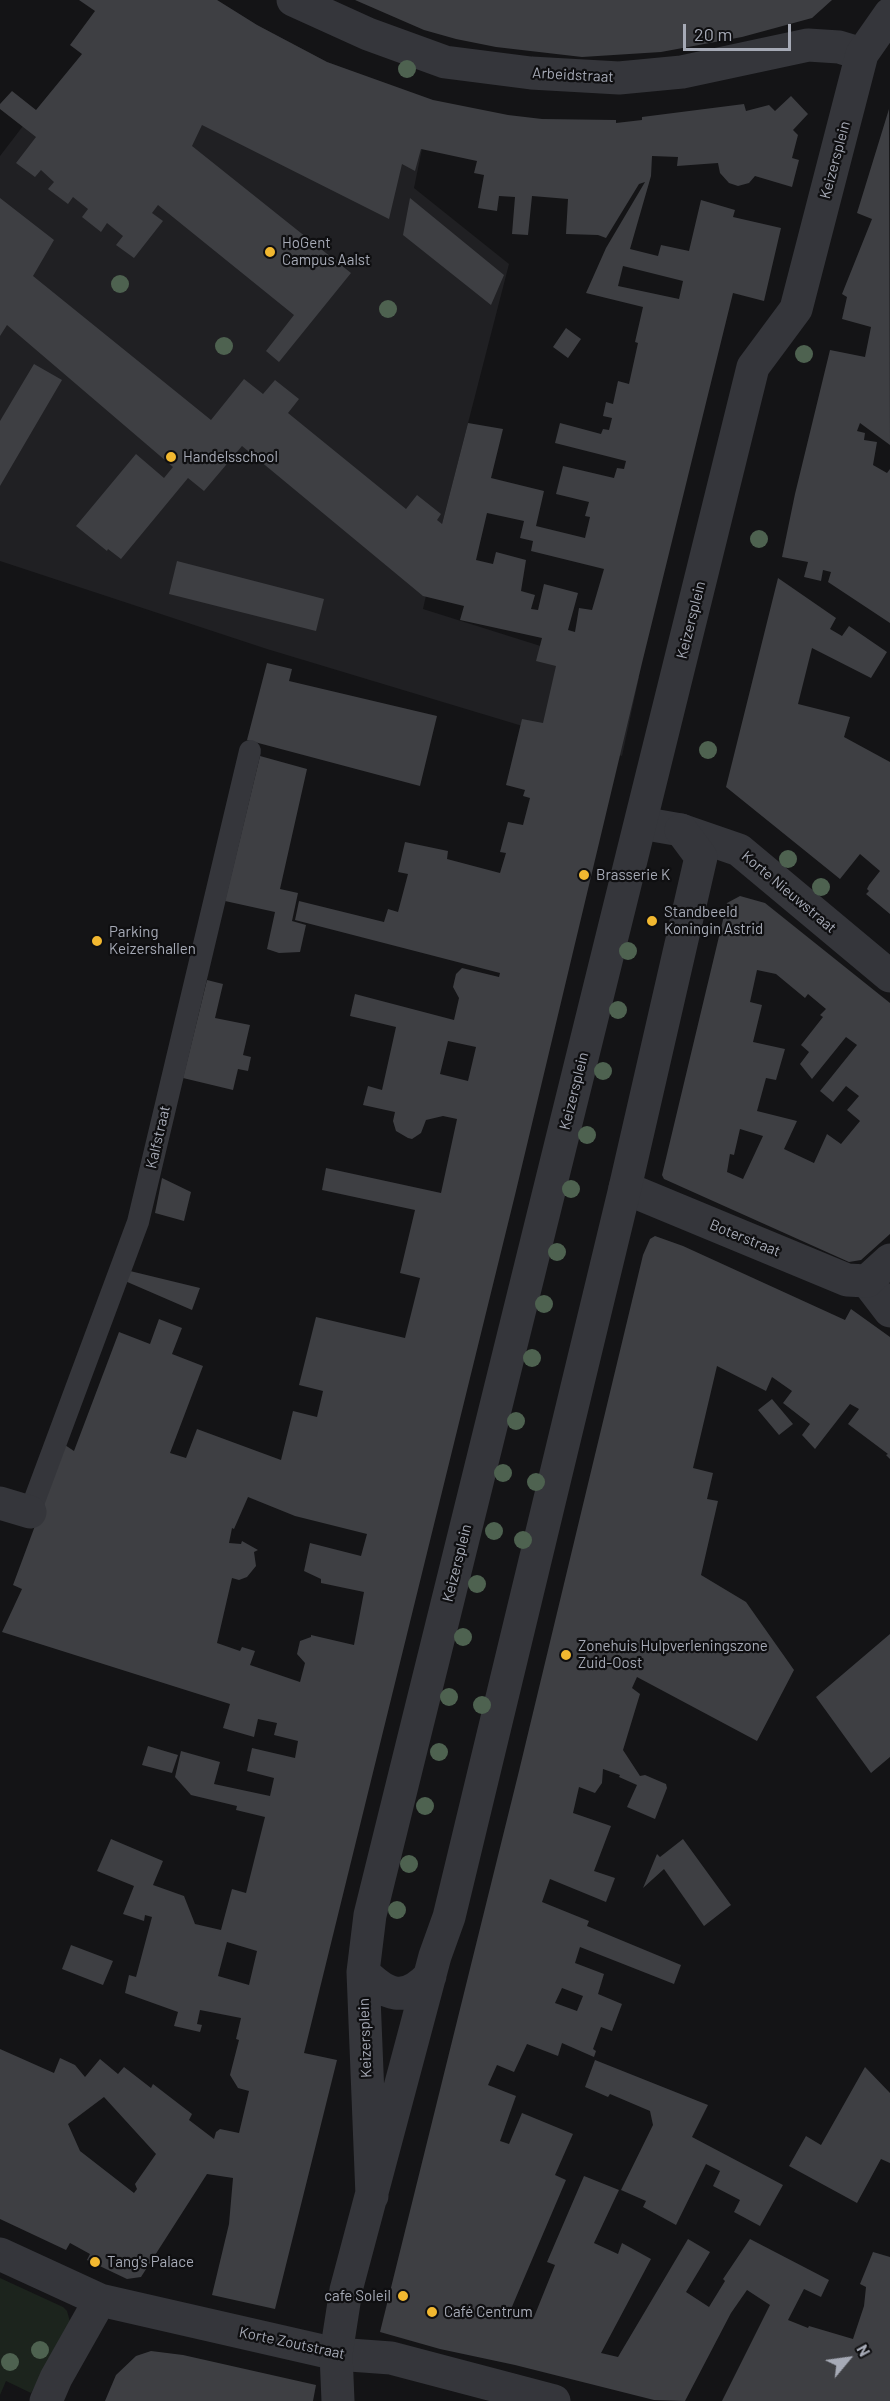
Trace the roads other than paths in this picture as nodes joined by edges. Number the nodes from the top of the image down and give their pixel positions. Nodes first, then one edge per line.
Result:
1 (292, 0) edge
2 (890, 14) edge
3 (862, 54) junction
4 (250, 751) dead end
5 (641, 823) junction
6 (681, 830) junction
7 (890, 976) edge
8 (626, 1188) junction
9 (878, 1270) edge
10 (890, 1311) edge
11 (15, 1507) edge
12 (363, 1972) junction
13 (430, 1976) junction
14 (372, 2196) junction
15 (0, 2254) edge
16 (100, 2300) junction
17 (336, 2354) junction
18 (46, 2401) edge
19 (338, 2401) edge
20 (554, 2401) edge

1 - 3 street, Arbeidstraat
2 - 3 street, Keizersplein
3 - 5 street, Keizersplein
4 - 11 lane, Kalfstraat
5 - 6 street, Korte Nieuwstraat
5 - 12 street, Keizersplein
6 - 7 street, Korte Nieuwstraat
6 - 8 street, Keizersplein
8 - 9 street, Boterstraat
8 - 13 street, Keizersplein
9 - 10 street
12 - 13 street
12 - 14 street, Keizersplein
13 - 14 street, Keizersplein
14 - 17 street, Keizersplein
15 - 16 street, Korte Zoutstraat
16 - 17 street, Korte Zoutstraat
16 - 18 street
17 - 19 street, Keizersplein
17 - 20 street, Korte Zoutstraat

